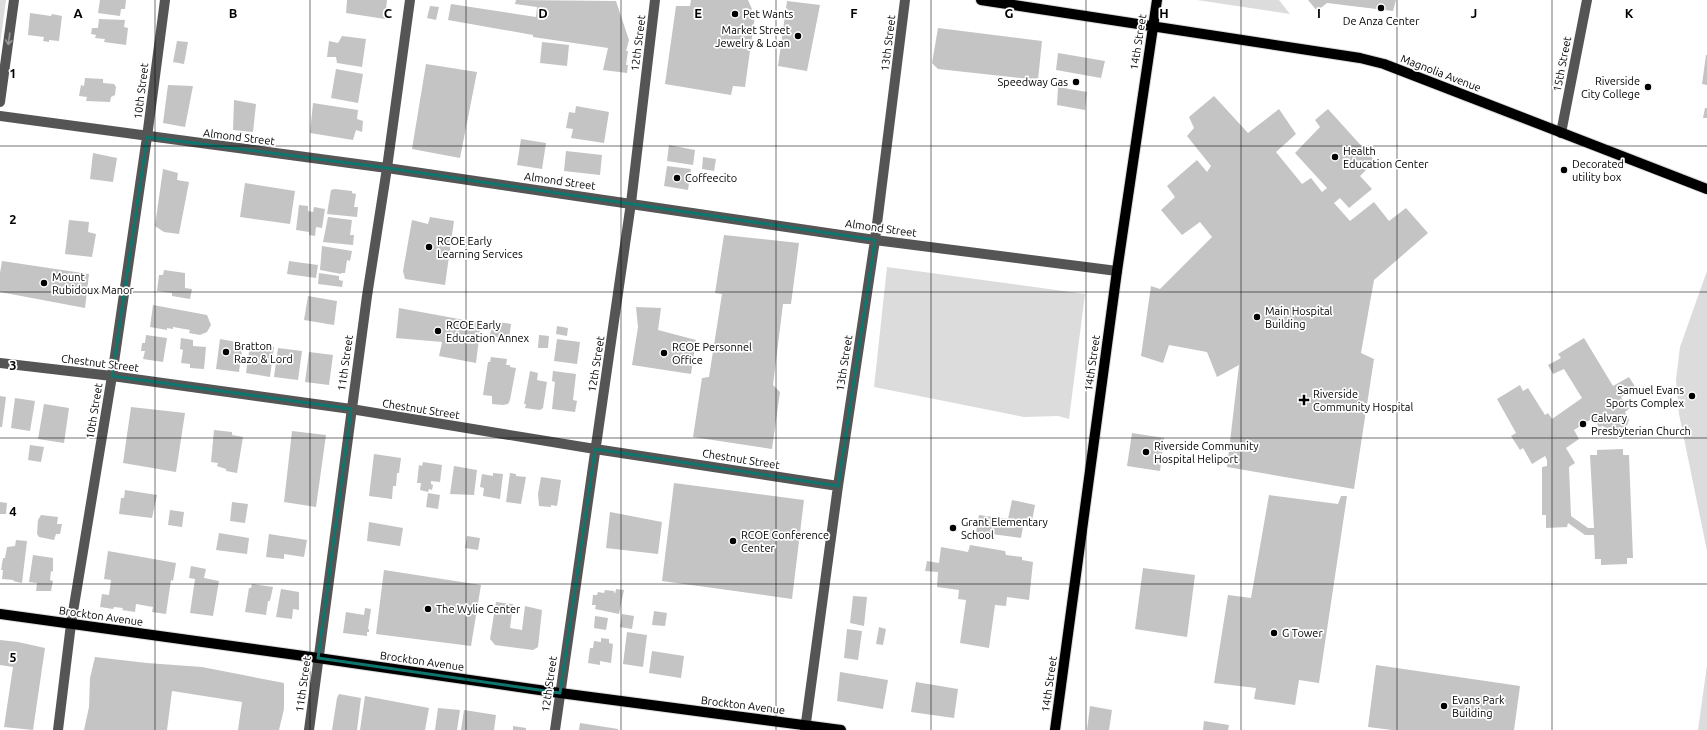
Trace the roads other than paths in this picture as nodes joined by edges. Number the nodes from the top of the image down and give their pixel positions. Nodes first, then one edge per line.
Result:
1 (14, 0) edge
2 (165, 0) edge
3 (410, 0) edge
4 (655, 0) edge
5 (905, 0) edge
6 (981, 0) edge
7 (1157, 0) edge
8 (1587, 0) edge
9 (1153, 26) junction
10 (0, 102) edge
11 (0, 116) edge
12 (1561, 133) junction
13 (147, 137) junction
14 (387, 168) junction
15 (1707, 190) edge
16 (631, 203) junction
17 (875, 240) junction
18 (1117, 272) junction
19 (0, 363) edge
20 (112, 376) junction
21 (351, 409) junction
22 (595, 449) junction
23 (838, 486) junction
24 (0, 614) edge
25 (71, 624) junction
26 (318, 658) junction
27 (560, 693) junction
28 (806, 728) edge
29 (58, 730) edge
30 (309, 730) edge
31 (555, 730) edge
32 (841, 730) edge
33 (1055, 730) edge

1 -> 10 street
2 - 13 street, 10th Street
3 - 14 street, 11th Street
4 - 16 street, 12th Street
5 - 17 street, 13th Street
6 - 9 main road, Magnolia Avenue
7 - 9 main road, 14th Street
8 - 12 street, 15th Street
9 - 12 main road, Magnolia Avenue
9 - 18 main road, 14th Street
11 - 13 street, Almond Street
12 - 15 main road, Magnolia Avenue
13 - 14 street, Almond Street
13 - 20 street, 10th Street
14 - 16 street, Almond Street
14 - 21 street, 11th Street
16 - 17 street, Almond Street
16 - 22 street, 12th Street
17 - 18 street, Almond Street
17 - 23 street, 13th Street
18 - 33 main road, 14th Street
19 - 20 street, Chestnut Street
20 - 21 street, Chestnut Street
20 - 25 street, 10th Street
21 - 22 street, Chestnut Street
21 - 26 street, 11th Street
22 - 23 street, Chestnut Street
22 - 27 street, 12th Street
23 - 28 street, 13th Street
24 - 25 main road, Brockton Avenue
25 - 26 main road, Brockton Avenue
25 - 29 street, 10th Street
26 - 27 main road, Brockton Avenue
26 - 30 street, 11th Street
27 - 28 main road, Brockton Avenue
27 - 31 street, 12th Street
28 - 32 main road, Brockton Avenue

